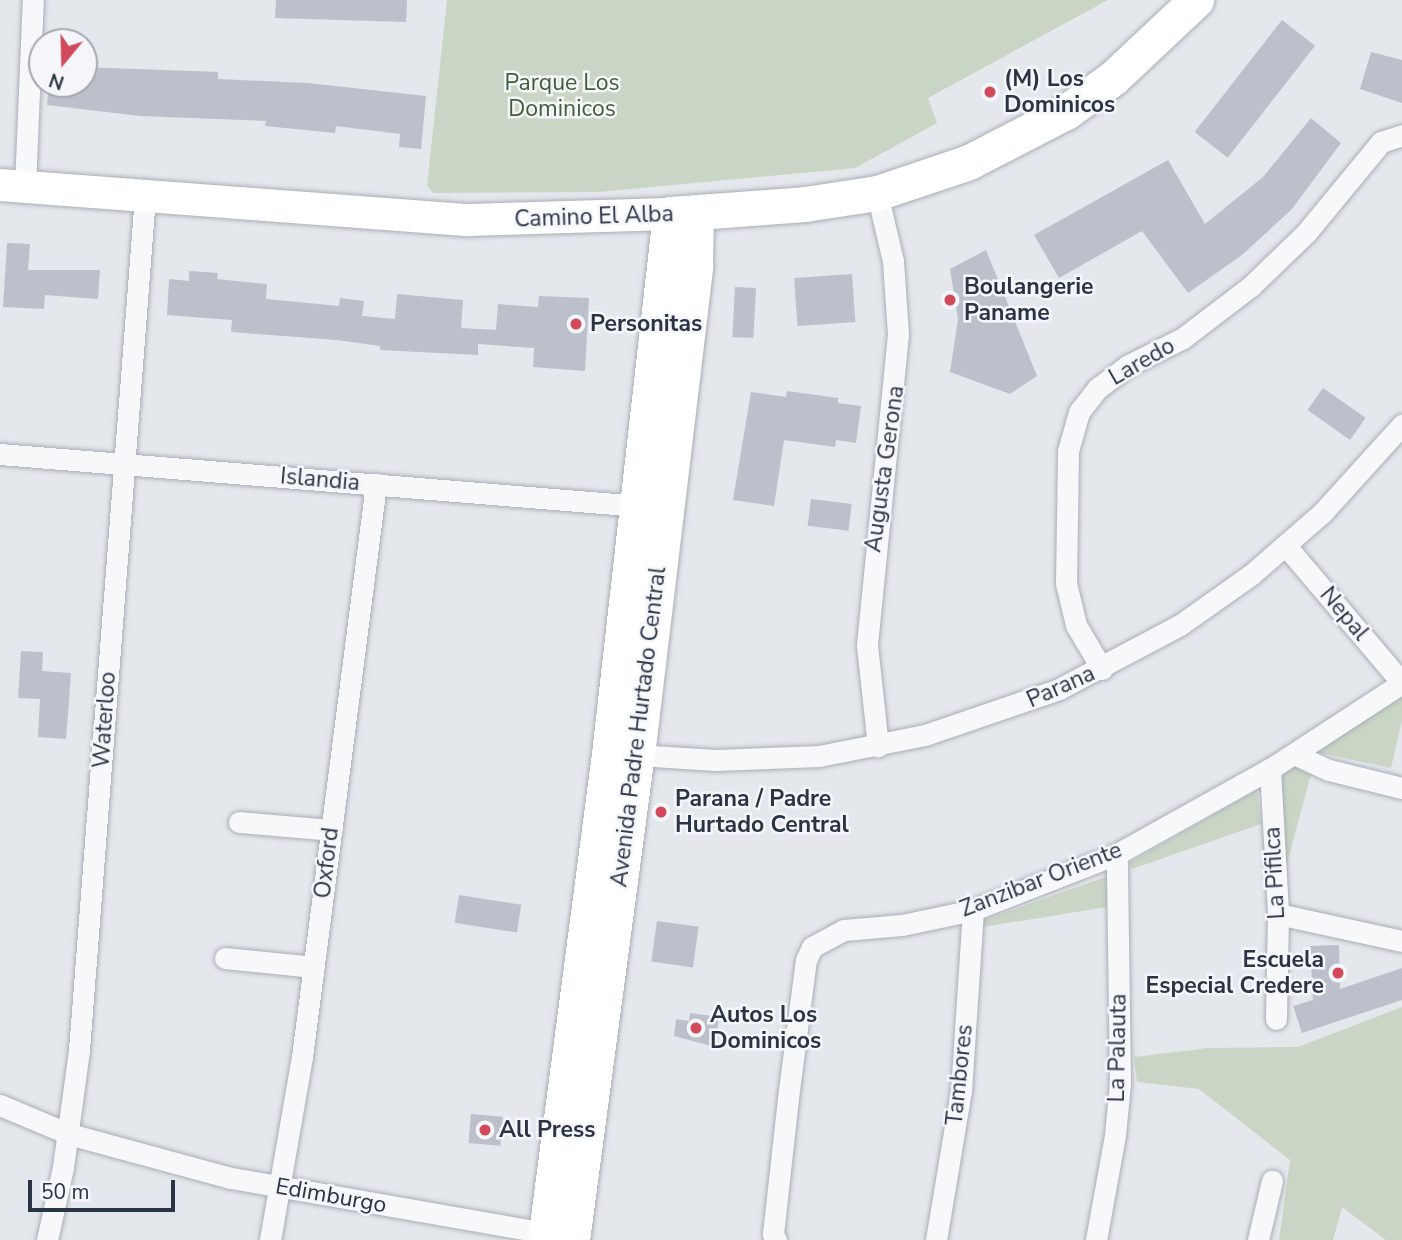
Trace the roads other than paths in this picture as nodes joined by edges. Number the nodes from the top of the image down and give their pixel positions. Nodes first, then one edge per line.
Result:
1 (33, 0) edge
2 (1165, 0) edge
3 (1196, 0) edge
4 (1145, 45) junction
5 (1402, 135) edge
6 (13, 186) edge
7 (877, 193) junction
8 (145, 197) junction
9 (683, 214) junction
10 (1402, 425) edge
11 (0, 454) edge
12 (125, 464) junction
13 (376, 484) junction
14 (639, 506) junction
15 (1286, 546) junction
16 (1102, 669) junction
17 (1402, 683) edge
18 (878, 746) junction
19 (1294, 754) junction
20 (637, 755) junction
21 (1270, 769) junction
22 (1402, 788) edge
23 (239, 822) dead end
24 (332, 830) junction
25 (1117, 854) junction
26 (973, 910) junction
27 (1278, 914) junction
28 (1402, 941) edge
29 (225, 958) dead end
30 (314, 967) junction
31 (1276, 1019) dead end
32 (0, 1105) edge
33 (69, 1134) junction
34 (1272, 1181) dead end
35 (283, 1188) junction
36 (554, 1238) edge
37 (47, 1240) edge
38 (270, 1240) edge
39 (776, 1240) edge
40 (936, 1240) edge
41 (1096, 1240) edge
42 (1258, 1240) edge

1 - 6 street
2 - 4 main road, Camino El Alba
3 - 4 main road, Camino El Alba
4 - 7 main road, Camino El Alba
5 - 16 street, Laredo
6 - 8 main road, Camino El Alba
7 - 9 main road, Camino El Alba
7 - 18 street, Augusta Gerona
8 - 9 main road, Camino El Alba
8 - 12 street, Waterloo
9 - 14 main road, Avenida Padre Hurtado Central
9 - 20 main road, Avenida Padre Hurtado Central
10 - 15 street, Parana
11 - 12 street, Islandia
12 - 13 street, Islandia
12 - 33 street, Waterloo
13 - 14 street, Islandia
13 - 24 street, Oxford
14 - 36 main road, Avenida Padre Hurtado Central
15 - 16 street, Parana
15 - 17 street, Nepal
16 - 18 street, Parana
17 - 19 street, Zanzibar Oriente
18 - 20 street, Parana
19 - 21 street, Zanzibar Oriente
19 - 22 street
20 - 36 main road, Avenida Padre Hurtado Central
21 - 25 street, Zanzibar Oriente
21 - 27 street, La Pifilca
23 - 24 street
24 - 30 street, Oxford
25 - 26 street, Zanzibar Oriente
25 - 41 street, La Palauta
26 - 39 street, Zanzibar Oriente
26 - 40 street, Tambores
27 - 28 street
27 - 31 street, La Pifilca
29 - 30 street
30 - 35 street, Oxford
32 - 33 street, Edimburgo
33 - 35 street, Edimburgo
33 - 37 street, Waterloo
34 - 42 street
35 - 36 street, Edimburgo
35 - 38 street, Oxford

